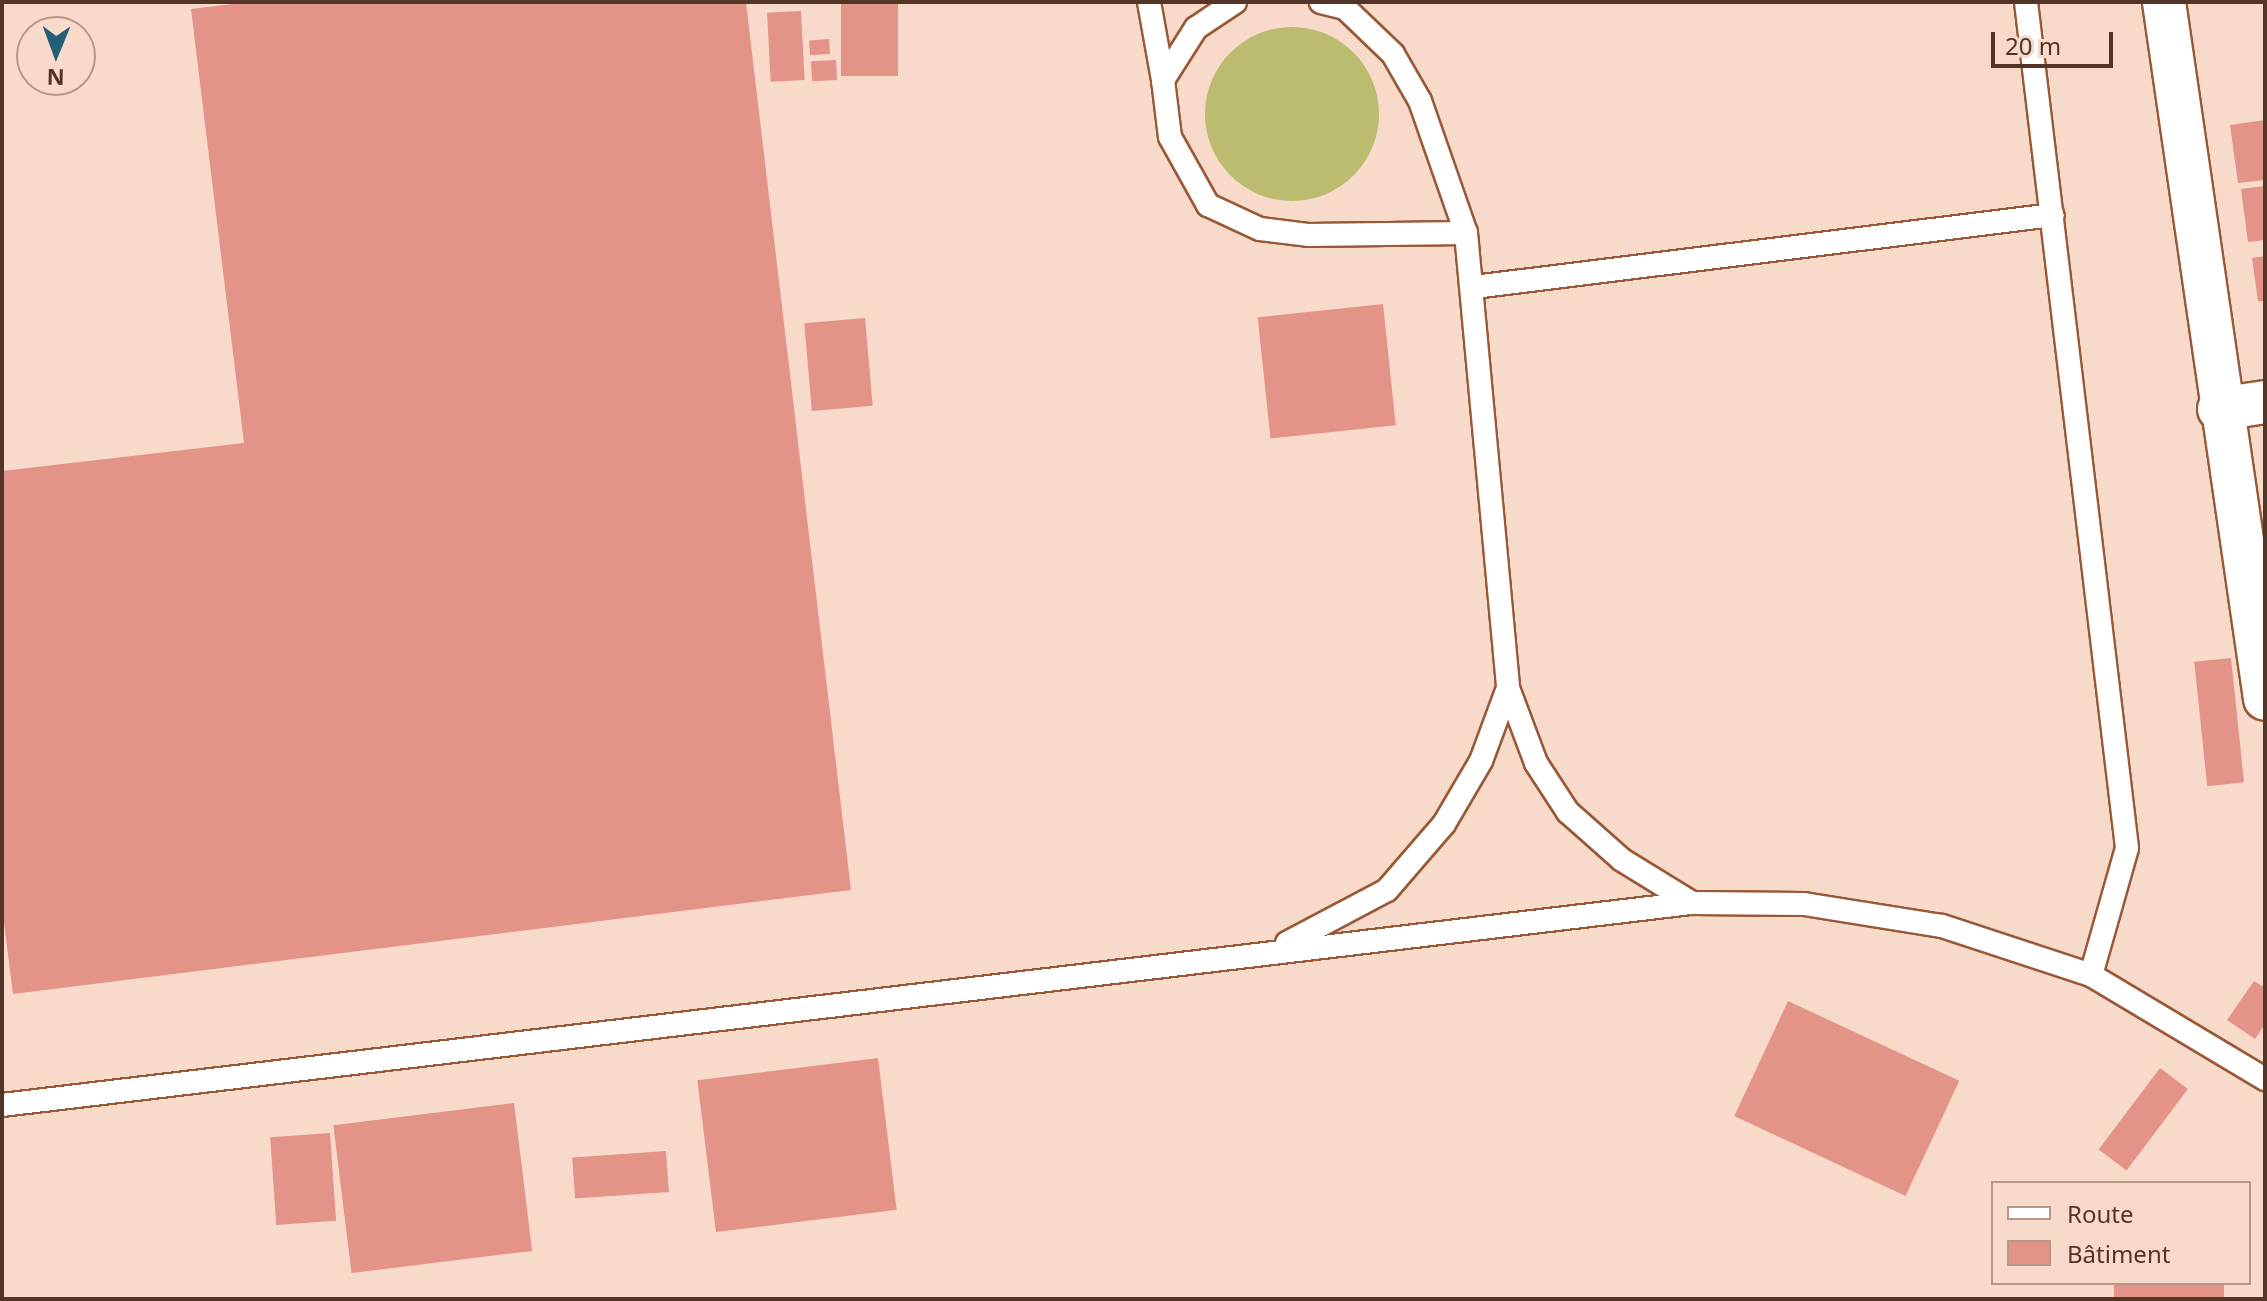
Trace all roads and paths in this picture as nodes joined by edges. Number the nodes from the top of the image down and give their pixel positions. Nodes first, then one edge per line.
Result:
1 (1149, 2) edge
2 (1235, 2) edge
3 (1321, 2) edge
4 (2026, 2) edge
5 (2164, 2) edge
6 (1163, 80) junction
7 (2053, 215) junction
8 (1466, 233) junction
9 (1474, 287) junction
10 (2265, 402) edge
11 (2219, 409) junction
12 (1508, 688) junction
13 (2265, 699) edge
14 (1692, 903) junction
15 (1275, 949) junction
16 (2091, 975) junction
17 (2265, 1079) edge
18 (2, 1093) edge
19 (44, 1100) junction
20 (2, 1105) edge

1 - 6 lane
2 - 6 lane
3 - 8 lane
4 - 7 lane
5 - 11 street
6 - 8 lane
7 - 9 lane
7 - 16 lane
8 - 9 lane
9 - 12 lane
10 - 11 street
11 - 13 street
12 - 14 lane
12 - 15 lane
14 - 15 lane
14 - 16 lane
15 - 19 lane
16 - 17 lane
18 - 19 lane
19 - 20 lane

